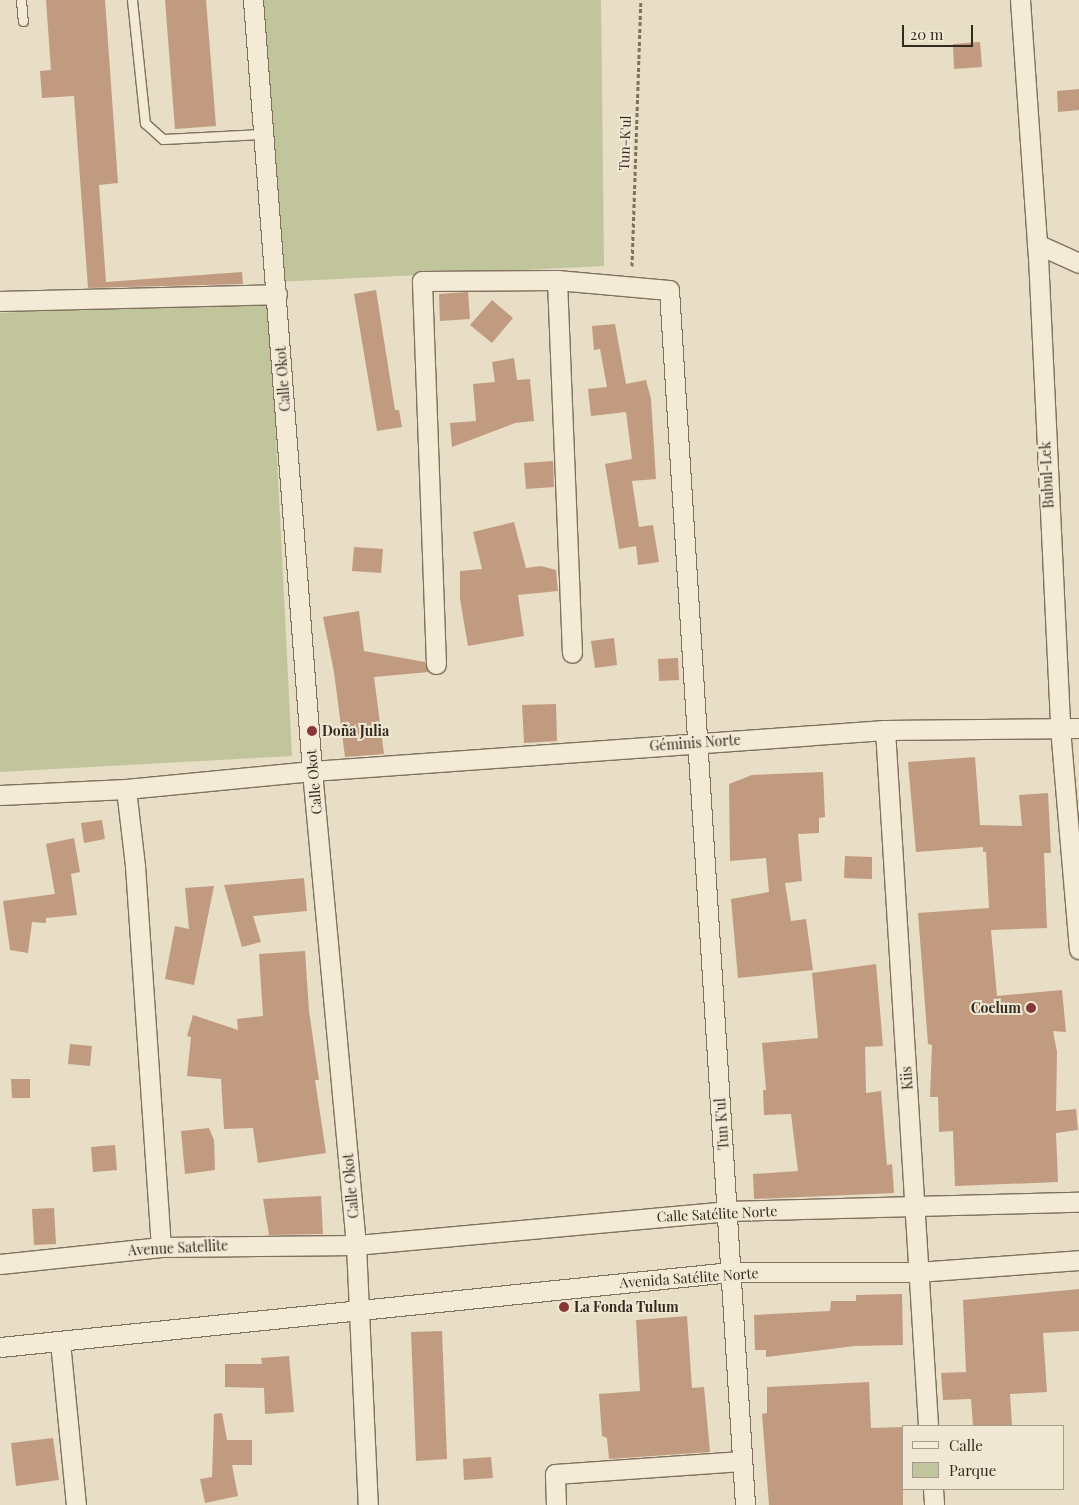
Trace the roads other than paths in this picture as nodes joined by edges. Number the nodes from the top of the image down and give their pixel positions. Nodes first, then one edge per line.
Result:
1 (21, 0) edge
2 (132, 0) edge
3 (253, 0) edge
4 (1020, 0) edge
5 (23, 21) dead end
6 (262, 134) junction
7 (1037, 244) junction
8 (1079, 263) edge
9 (557, 280) junction
10 (277, 294) junction
11 (0, 301) edge
12 (572, 653) dead end
13 (436, 664) dead end
14 (1060, 728) junction
15 (1079, 728) edge
16 (885, 730) junction
17 (697, 742) junction
18 (312, 772) junction
19 (126, 789) junction
20 (0, 795) edge
21 (1079, 949) edge
22 (1079, 1202) edge
23 (915, 1208) junction
24 (727, 1211) junction
25 (356, 1244) junction
26 (162, 1247) junction
27 (1079, 1260) edge
28 (0, 1264) edge
29 (731, 1272) junction
30 (917, 1272) junction
31 (359, 1309) junction
32 (60, 1342) junction
33 (0, 1347) edge
34 (928, 1425) edge
35 (742, 1461) junction
36 (933, 1490) edge
37 (76, 1505) edge
38 (368, 1505) edge
39 (556, 1505) edge
40 (745, 1505) edge
41 (934, 1505) edge

1 - 5 lane
2 - 6 lane
3 - 6 street, Calle Okot
4 - 7 street, Bubul-Lek
6 - 10 street, Calle Okot
7 - 8 street
7 - 14 street, Bubul-Lek
9 - 12 street
9 - 13 street
9 - 17 street, Tun K'ul
10 - 11 street
10 - 18 street, Calle Okot
14 - 15 street, Géminis Norte
14 - 16 street, Géminis Norte
14 - 21 street, Bubul-Lek
16 - 17 street, Géminis Norte
16 - 23 street, Kiis
17 - 18 street, Géminis Norte
17 - 24 street, Tun K'ul
18 - 19 street, Géminis Norte
18 - 25 street, Calle Okot
19 - 20 street, Géminis Norte
19 - 26 street
22 - 23 street, Calle Satélite Norte
23 - 24 street, Calle Satélite Norte
23 - 30 street, Kiis
24 - 25 street, Calle Satélite Norte
24 - 29 street, Tun K'ul
25 - 26 street, Avenue Satellite
25 - 31 street, Calle Okot
26 - 28 street, Avenue Satellite
27 - 30 street, Avenida Satélite Norte
29 - 30 street, Avenida Satélite Norte
29 - 31 street, Avenida Satélite Norte
29 - 35 street, Tun K'ul
30 - 34 street, Kiis
31 - 32 street, Avenida Satélite Norte
31 - 38 street, Calle Okot
32 - 33 street, Avenida Satélite Norte
32 - 37 street
35 - 39 street
35 - 40 street, Tun K'ul
36 - 41 street

